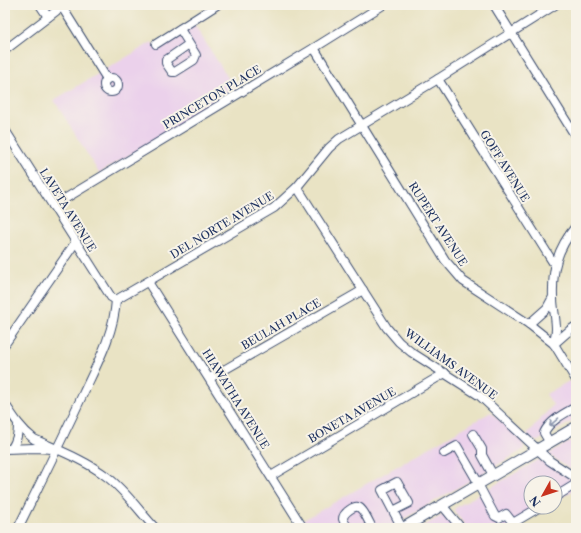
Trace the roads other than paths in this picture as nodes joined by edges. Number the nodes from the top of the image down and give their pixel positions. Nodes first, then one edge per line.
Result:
1 (40, 5) edge
2 (217, 5) edge
3 (383, 5) edge
4 (494, 5) edge
5 (555, 5) edge
6 (63, 6) edge
7 (48, 17) junction
8 (180, 29) junction
9 (511, 33) junction
10 (156, 44) dead end
11 (189, 44) dead end
12 (314, 48) junction
13 (5, 50) edge
14 (107, 79) dead end
15 (438, 79) junction
16 (362, 126) junction
17 (5, 130) edge
18 (576, 137) edge
19 (297, 187) junction
20 (53, 206) junction
21 (576, 226) edge
22 (75, 243) junction
23 (554, 264) junction
24 (148, 282) junction
25 (363, 290) junction
26 (553, 297) junction
27 (116, 300) junction
28 (529, 324) junction
29 (576, 326) edge
30 (5, 344) edge
31 (554, 344) junction
32 (445, 374) junction
33 (210, 378) junction
34 (576, 380) edge
35 (5, 404) edge
36 (576, 407) edge
37 (18, 424) junction
38 (576, 427) edge
39 (472, 434) dead end
40 (550, 443) junction
41 (9, 449) edge
42 (538, 449) junction
43 (58, 450) junction
44 (444, 453) dead end
45 (271, 476) junction
46 (493, 476) junction
47 (576, 478) edge
48 (478, 484) junction
49 (576, 484) edge
50 (563, 492) edge
51 (442, 505) junction
52 (393, 511) dead end
53 (526, 515) edge
54 (18, 528) edge
55 (155, 528) edge
56 (303, 528) edge
57 (348, 528) edge
58 (372, 528) edge
59 (403, 528) edge
60 (461, 528) edge

1 - 7 street
2 - 8 street
3 - 12 street, PRINCETON PLACE
4 - 9 street
5 - 9 street, DEL NORTE AVENUE
6 - 7 street
6 - 14 street
7 - 13 street
8 - 10 street
8 - 11 street
9 - 15 street, DEL NORTE AVENUE
9 - 18 street
12 - 16 street, RUPERT AVENUE
12 - 20 street, PRINCETON PLACE
15 - 16 street, DEL NORTE AVENUE
15 - 23 street, GOFF AVENUE
16 - 19 street, DEL NORTE AVENUE
16 - 28 street, RUPERT AVENUE
17 - 20 street, LAVETA AVENUE
19 - 24 street, DEL NORTE AVENUE
19 - 25 street, WILLIAMS AVENUE
20 - 22 street, LAVETA AVENUE
21 - 23 street
22 - 27 street, LAVETA AVENUE
22 - 30 street
23 - 26 street
24 - 27 street, DEL NORTE AVENUE
24 - 33 street, HIAWATHA AVENUE
25 - 32 street, WILLIAMS AVENUE
25 - 33 street, BEULAH PLACE
26 - 28 street
26 - 31 street
27 - 43 street
28 - 31 street, RUPERT AVENUE
29 - 31 street
31 - 34 street, RUPERT AVENUE
32 - 42 street, WILLIAMS AVENUE
32 - 45 street, BONETA AVENUE
33 - 45 street, HIAWATHA AVENUE
35 - 37 street
36 -> 40 street
37 - 41 street
37 - 43 street
38 - 40 main road
39 - 46 street
40 - 42 main road
41 - 43 street
42 - 46 main road
42 - 47 street, WILLIAMS AVENUE
43 - 54 street
43 - 55 street
44 - 48 street
45 - 56 street, HIAWATHA AVENUE
46 - 48 main road
48 - 51 main road
48 - 53 street
49 - 50 street
51 - 59 main road
51 - 60 street
52 - 59 street
57 - 58 street

